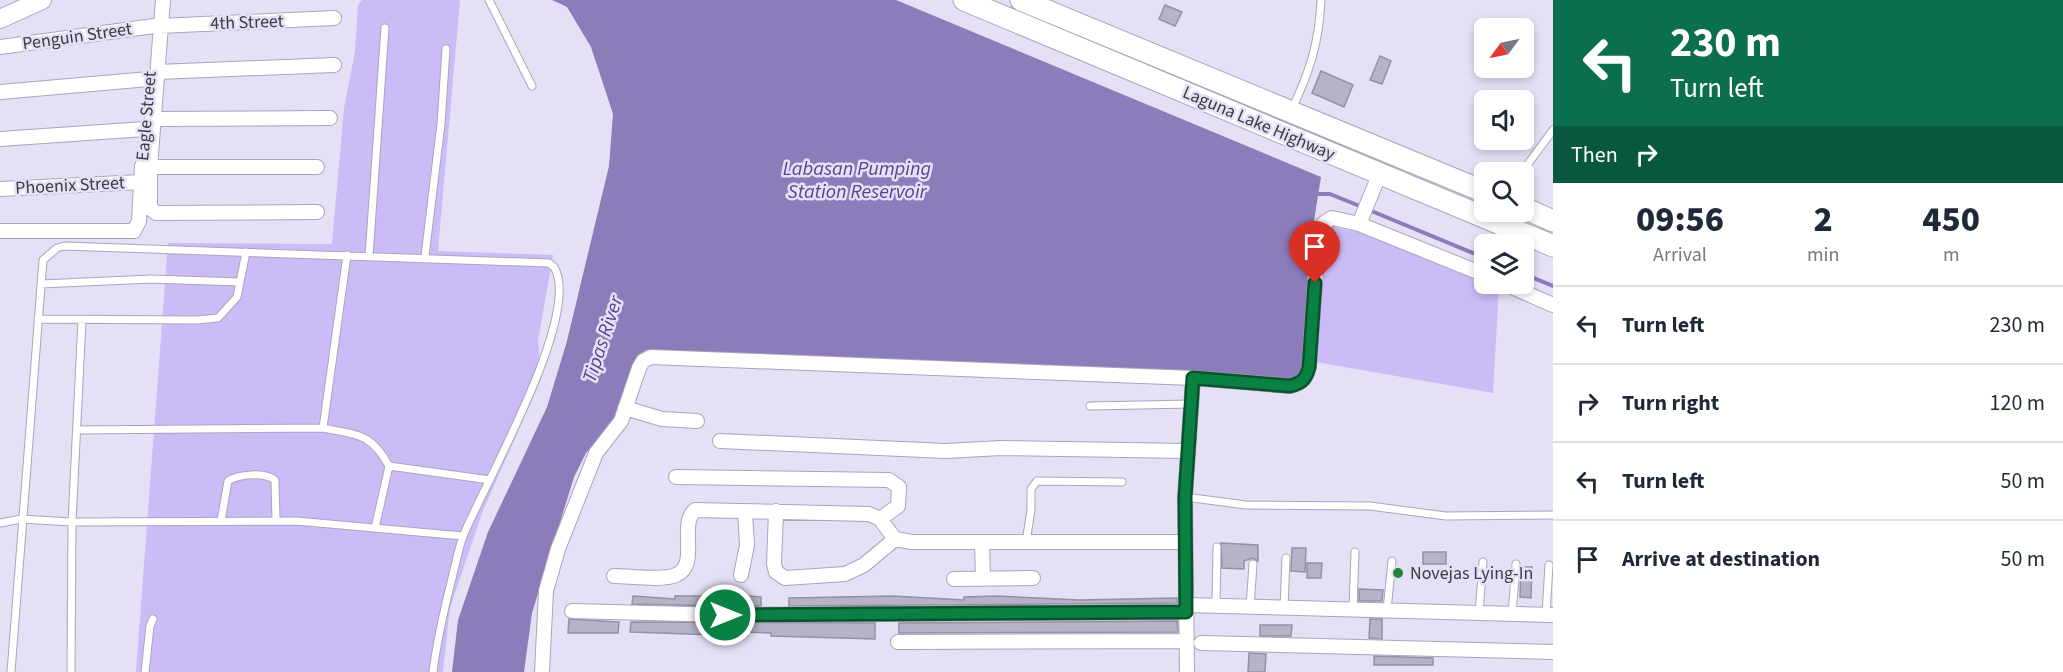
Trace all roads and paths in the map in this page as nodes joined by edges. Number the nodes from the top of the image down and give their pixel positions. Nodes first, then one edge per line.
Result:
1 (42, 0) edge
2 (158, 0) edge
3 (163, 0) edge
4 (489, 0) edge
5 (964, 0) edge
6 (1021, 0) edge
7 (1321, 0) edge
8 (25, 5) edge
9 (334, 18) dead end
10 (0, 19) edge
11 (157, 26) junction
12 (385, 28) dead end
13 (0, 46) edge
14 (446, 49) dead end
15 (1149, 54) junction
16 (334, 65) dead end
17 (1142, 74) junction
18 (153, 76) junction
19 (532, 86) dead end
20 (0, 92) edge
21 (1290, 113) junction
22 (330, 118) dead end
23 (149, 124) junction
24 (1553, 130) edge
25 (0, 139) edge
26 (1529, 162) edge
27 (150, 167) junction
28 (317, 167) dead end
29 (1377, 178) junction
30 (141, 182) junction
31 (1474, 185) edge
32 (0, 189) edge
33 (316, 212) dead end
34 (1534, 212) edge
35 (1361, 218) junction
36 (1553, 221) edge
37 (0, 231) edge
38 (1553, 246) edge
39 (246, 252) junction
40 (347, 255) junction
41 (369, 256) junction
42 (425, 256) junction
43 (1474, 270) edge
44 (240, 282) junction
45 (41, 284) junction
46 (1528, 294) edge
47 (1553, 304) edge
48 (38, 319) junction
49 (82, 320) junction
50 (1193, 378) junction
51 (1190, 404) junction
52 (1090, 406) dead end
53 (626, 408) junction
54 (697, 421) dead end
55 (323, 428) junction
56 (77, 430) junction
57 (720, 441) dead end
58 (1187, 451) junction
59 (389, 466) junction
60 (675, 477) dead end
61 (490, 480) junction
62 (1122, 482) dead end
63 (1185, 497) junction
64 (776, 511) junction
65 (745, 512) junction
66 (1553, 515) edge
67 (21, 519) junction
68 (880, 519) junction
69 (221, 521) junction
70 (276, 521) junction
71 (72, 522) junction
72 (0, 523) edge
73 (375, 528) junction
74 (463, 536) junction
75 (895, 539) junction
76 (982, 542) junction
77 (1026, 542) junction
78 (1184, 542) junction
79 (1217, 547) dead end
80 (1355, 552) dead end
81 (1286, 558) dead end
82 (1392, 561) dead end
83 (1483, 562) dead end
84 (1253, 564) dead end
85 (1516, 564) dead end
86 (1549, 565) dead end
87 (741, 575) dead end
88 (614, 576) dead end
89 (1033, 578) dead end
90 (954, 579) dead end
91 (983, 579) junction
92 (1216, 606) junction
93 (1250, 607) junction
94 (1186, 608) junction
95 (1284, 608) junction
96 (1353, 610) junction
97 (1387, 610) junction
98 (572, 611) dead end
99 (1479, 613) junction
100 (1512, 615) junction
101 (1549, 615) edge
102 (153, 619) dead end
103 (898, 642) dead end
104 (1186, 642) junction
105 (1201, 643) dead end
106 (1553, 652) edge
107 (11, 672) edge
108 (71, 672) edge
109 (145, 672) edge
110 (433, 672) edge
111 (542, 672) edge
112 (1187, 672) edge

1 - 8 street
2 - 11 street, Eagle Street
3 - 11 street, Eagle Street
4 - 19 lane
5 - 17 main road, Laguna Lake Highway
6 - 15 main road, Laguna Lake Highway
7 - 21 lane
8 - 10 street
9 - 11 street, 4th Street
11 - 13 street, Penguin Street
11 - 18 street, Eagle Street
12 - 41 lane
14 - 42 lane
15 - 17 main road
15 - 21 main road, Laguna Lake Highway
16 - 18 street
17 - 29 main road, Laguna Lake Highway
18 - 20 street
18 - 23 street, Eagle Street
21 - 31 main road, Laguna Lake Highway
22 - 23 street
23 - 25 street
23 - 27 street, Eagle Street
23 - 30 street, Eagle Street
24 - 26 lane
27 - 28 street
27 - 33 street, Eagle Street
29 - 35 street
29 - 38 main road, Laguna Lake Highway
30 - 32 street, Phoenix Street
30 - 37 street, Eagle Street
34 - 36 main road
35 - 43 street
35 - 50 street
39 - 40 lane
39 - 44 lane
39 - 45 lane
40 - 41 lane
40 - 55 lane
41 - 42 lane
42 - 61 lane
44 - 45 lane
44 - 49 lane
45 - 48 lane
46 - 47 street
48 - 49 lane
48 - 67 lane
49 - 56 lane
50 - 51 street
50 - 53 street
51 - 52 lane
51 - 58 street
53 - 54 street
53 - 111 street
55 - 56 lane
55 - 59 lane
56 - 71 lane
57 - 58 street
58 - 63 street
59 - 61 lane
59 - 73 lane
60 - 68 street
61 - 74 lane
62 - 77 lane
63 - 66 lane
63 - 78 street
64 - 65 street
64 - 68 street
64 - 75 street
65 - 87 street
65 - 88 street
67 - 71 lane
67 - 72 lane
67 - 107 lane
68 - 75 street
69 - 70 lane
69 - 70 lane
69 - 71 lane
70 - 73 lane
71 - 108 lane
73 - 74 lane
74 - 110 lane
75 - 76 street
76 - 77 street
76 - 91 street
77 - 78 street
78 - 94 street
79 - 92 lane
80 - 96 lane
81 - 95 lane
82 - 97 lane
83 - 99 lane
84 - 93 lane
85 - 100 lane
86 - 101 lane
89 - 91 street
90 - 91 street
92 - 93 street
92 - 94 street
93 - 95 street
94 - 98 street
94 - 104 street
95 - 96 street
96 - 97 street
97 - 99 street
99 - 100 street
100 - 101 street
102 - 109 lane
103 - 104 street
104 - 112 street
105 - 106 street

